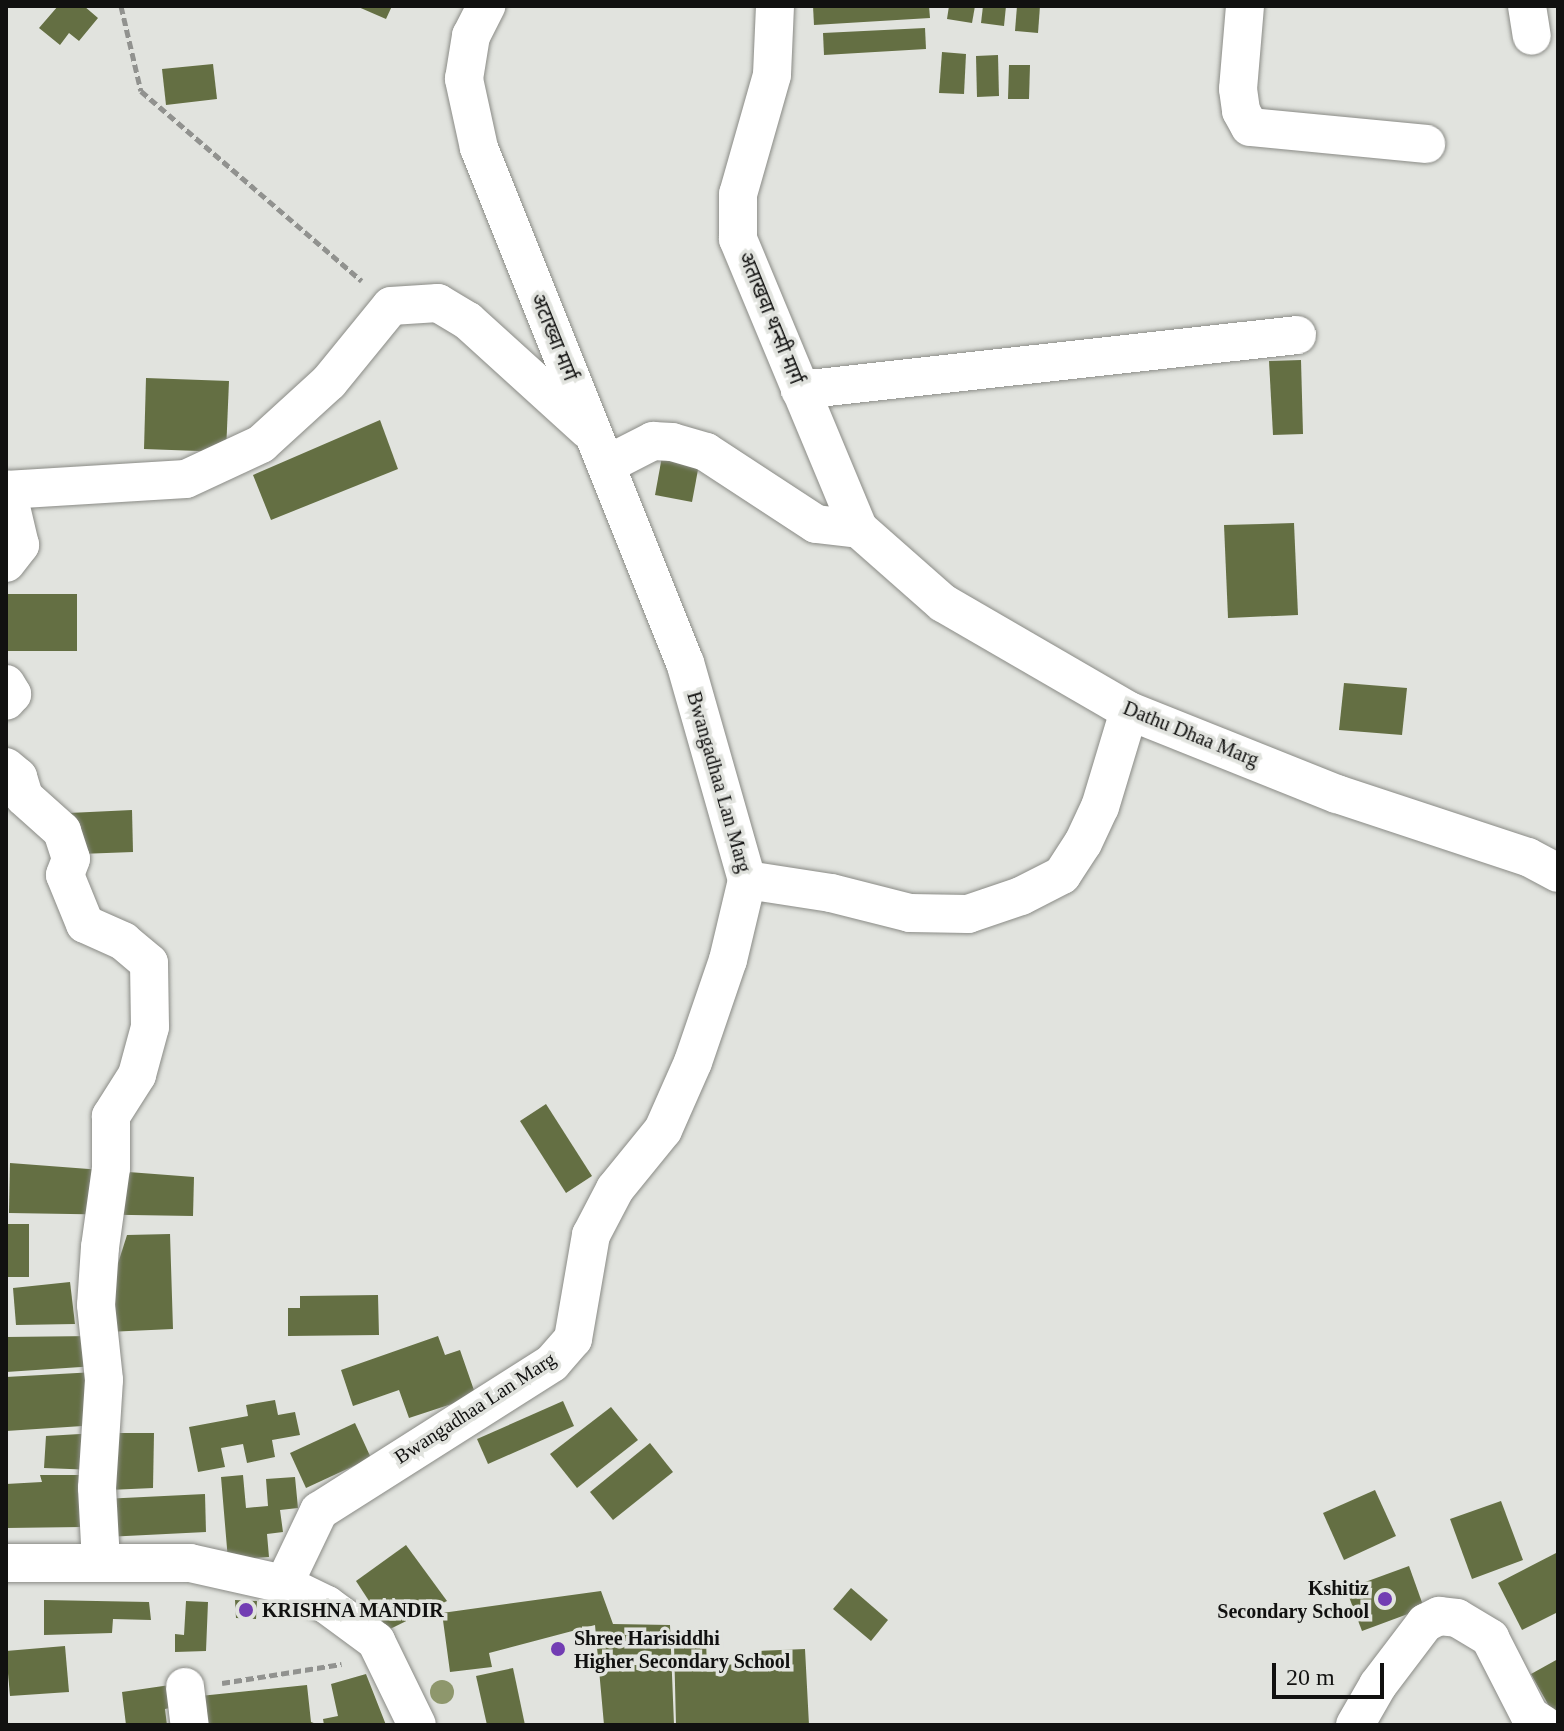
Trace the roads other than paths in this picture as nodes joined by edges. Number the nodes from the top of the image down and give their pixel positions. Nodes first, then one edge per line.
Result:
1 (486, 6) edge
2 (775, 6) edge
3 (1245, 6) edge
4 (1426, 144) dead end
5 (1297, 335) dead end
6 (800, 390) junction
7 (599, 450) junction
8 (7, 490) edge
9 (859, 529) junction
10 (6, 563) edge
11 (685, 663) joint
12 (6, 684) edge
13 (6, 701) edge
14 (1129, 711) junction
15 (6, 767) edge
16 (1558, 873) edge
17 (747, 880) junction
18 (6, 1563) edge
19 (101, 1563) junction
20 (284, 1584) junction
21 (185, 1687) road end
22 (190, 1725) edge
23 (417, 1725) edge
24 (1355, 1725) edge
25 (1544, 1725) edge

1 - 7 street, अटाख्वा मार्ग
2 - 6 street, अताखवा थन्सी मार्ग
3 - 4 street
5 - 6 street
6 - 9 street, अताखवा थन्सी मार्ग
7 - 8 street
7 - 9 street
7 - 11 street, अटाख्वा मार्ग
8 - 10 street
9 - 14 street, Dathu Dhaa Marg
11 - 17 street, Bwangadhaa Lan Marg
12 - 13 street
14 - 16 street, Dathu Dhaa Marg
14 - 17 street
15 - 19 street
17 - 20 street, Bwangadhaa Lan Marg
18 - 19 street
19 - 20 street
20 - 23 street
21 - 22 street
24 - 25 street

